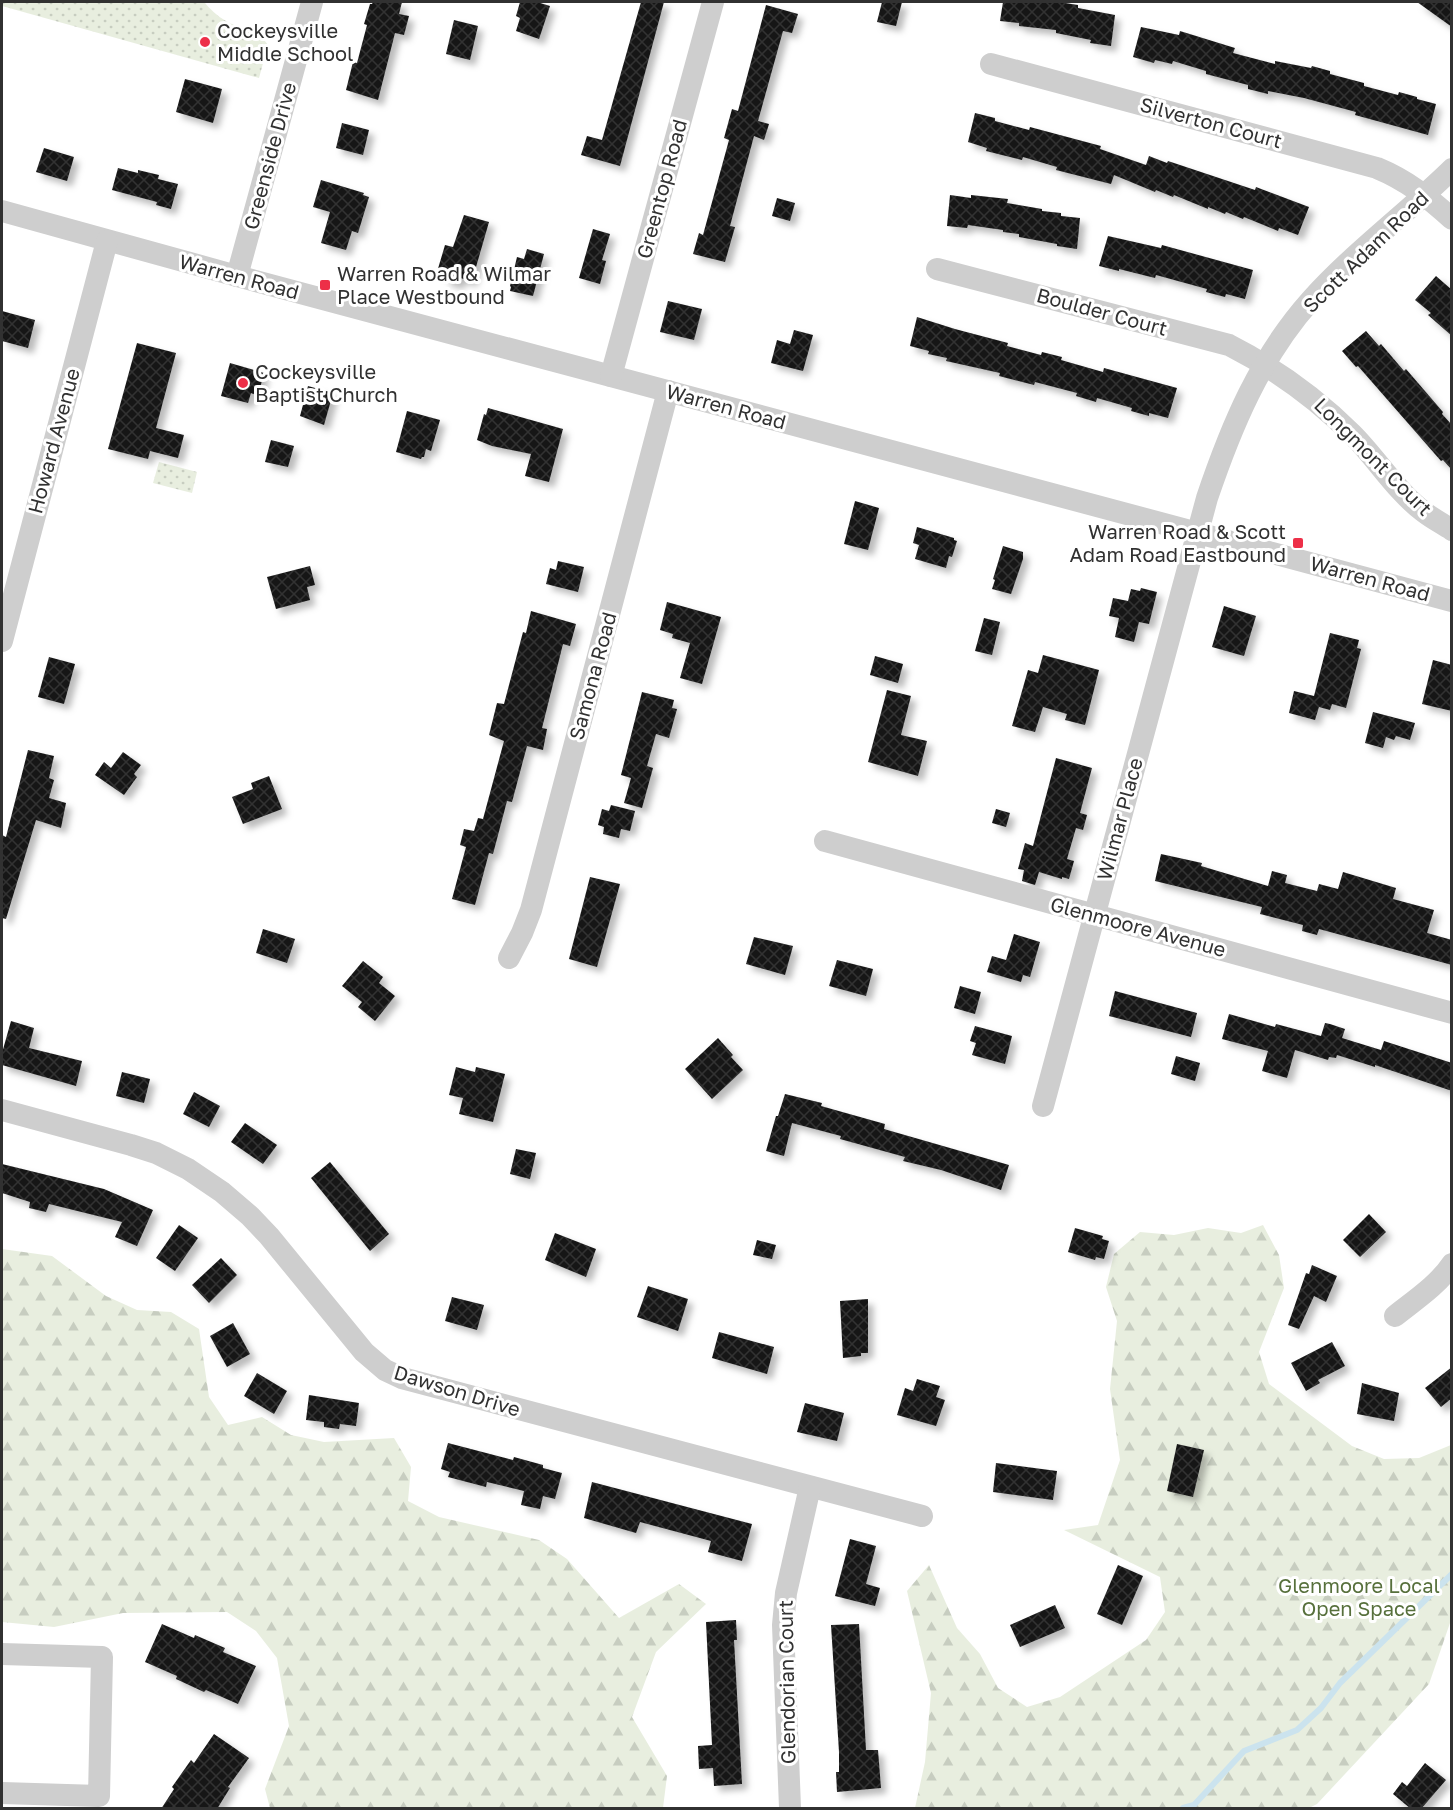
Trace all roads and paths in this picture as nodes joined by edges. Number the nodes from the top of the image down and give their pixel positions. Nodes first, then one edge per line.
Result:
1 (312, 2) edge
2 (713, 2) edge
3 (991, 64) dead end
4 (1452, 169) edge
5 (1426, 195) junction
6 (2, 212) edge
7 (1452, 219) edge
8 (107, 241) junction
9 (937, 269) dead end
10 (237, 276) junction
11 (1265, 364) junction
12 (611, 376) junction
13 (668, 391) junction
14 (1452, 530) edge
15 (1198, 533) junction
16 (1452, 601) edge
17 (2, 641) edge
18 (825, 842) dead end
19 (1094, 915) junction
20 (509, 958) dead end
21 (1452, 1013) edge
22 (1043, 1106) dead end
23 (2, 1110) edge
24 (1452, 1264) edge
25 (1395, 1316) dead end
26 (810, 1487) junction
27 (922, 1516) dead end
28 (2, 1654) edge
29 (2, 1793) edge
30 (790, 1809) edge

1 - 10 street, Greenside Drive
2 - 12 street, Greentop Road
3 - 5 street, Silverton Court
4 - 5 street, Scott Adam Road
5 - 7 street, Silverton Court
5 - 11 street, Scott Adam Road
6 - 8 street, Warren Road
8 - 10 street, Warren Road
8 - 17 street, Howard Avenue
9 - 11 street, Boulder Court
10 - 12 street, Warren Road
11 - 14 street, Longmont Court
11 - 15 street, Scott Adam Road
12 - 13 street, Warren Road
13 - 15 street, Warren Road
13 - 20 street, Samona Road
15 - 16 street, Warren Road
15 - 19 street, Wilmar Place
18 - 19 street, Glenmoore Avenue
19 - 21 street, Glenmoore Avenue
19 - 22 street, Wilmar Place
23 - 26 street, Dawson Drive
24 - 25 street
26 - 27 street, Dawson Drive
26 - 30 street, Glendorian Court
28 - 29 street

